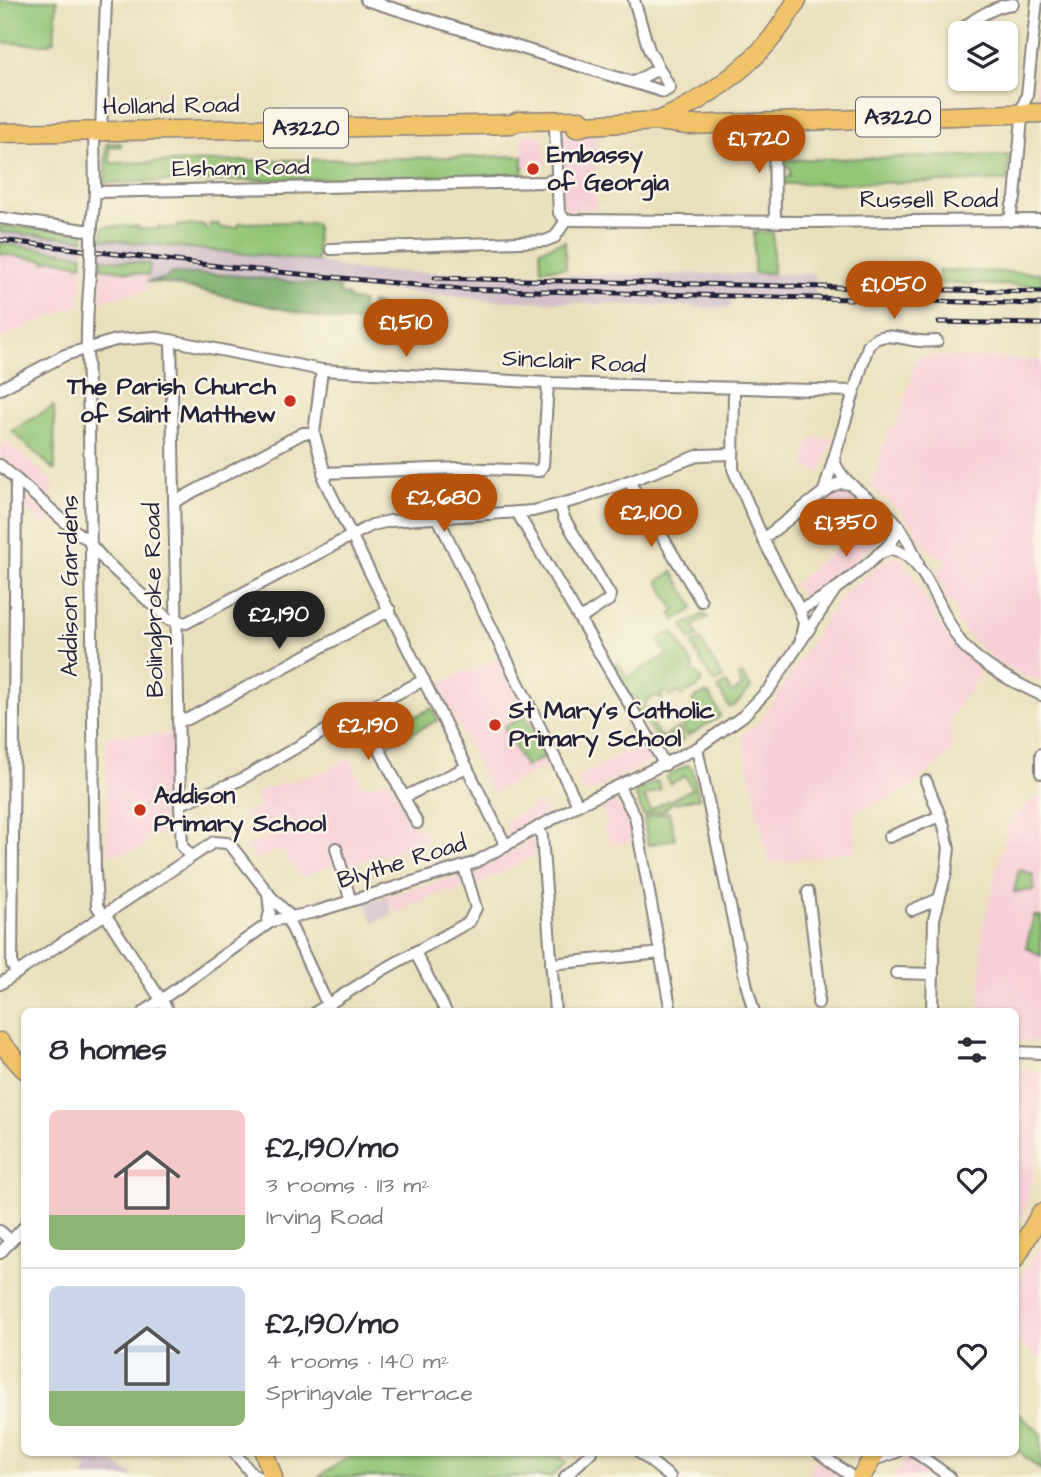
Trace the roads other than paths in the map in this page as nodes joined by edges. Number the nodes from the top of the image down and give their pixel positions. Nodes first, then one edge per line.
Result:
1 (106, 0) edge
2 (366, 0) edge
3 (634, 0) edge
4 (797, 0) edge
5 (1037, 3) edge
6 (971, 21) edge
7 (1038, 25) edge
8 (658, 69) junction
9 (634, 82) junction
10 (699, 99) junction
11 (1023, 113) junction
12 (1041, 113) edge
13 (658, 121) junction
14 (774, 122) junction
15 (715, 123) junction
16 (512, 124) junction
17 (587, 125) junction
18 (555, 128) junction
19 (98, 132) junction
20 (0, 133) edge
21 (556, 179) junction
22 (95, 192) junction
23 (0, 218) edge
24 (566, 220) junction
25 (1041, 220) edge
26 (775, 221) junction
27 (1010, 221) junction
28 (92, 233) junction
29 (331, 249) dead end
30 (172, 340) junction
31 (937, 341) dead end
32 (87, 349) junction
33 (322, 370) junction
34 (548, 383) junction
35 (0, 389) edge
36 (734, 390) junction
37 (854, 391) junction
38 (314, 433) junction
39 (732, 454) junction
40 (834, 458) junction
41 (0, 465) edge
42 (323, 473) junction
43 (16, 480) junction
44 (629, 481) junction
45 (851, 484) junction
46 (824, 491) junction
47 (174, 502) junction
48 (560, 506) junction
49 (518, 514) junction
50 (438, 518) junction
51 (899, 526) junction
52 (351, 534) junction
53 (762, 539) junction
54 (90, 542) junction
55 (878, 554) junction
56 (107, 564) junction
57 (920, 569) junction
58 (91, 574) junction
59 (835, 590) junction
60 (701, 601) dead end
61 (799, 608) junction
62 (390, 610) junction
63 (580, 619) junction
64 (176, 622) junction
65 (798, 647) junction
66 (424, 680) junction
67 (1041, 695) edge
68 (360, 711) junction
69 (178, 722) junction
70 (0, 746) edge
71 (14, 746) junction
72 (696, 748) junction
73 (1041, 754) edge
74 (664, 765) junction
75 (467, 767) junction
76 (1041, 773) edge
77 (926, 781) dead end
78 (619, 787) junction
79 (404, 797) junction
80 (180, 804) junction
81 (578, 805) junction
82 (940, 816) junction
83 (417, 823) dead end
84 (538, 827) junction
85 (889, 837) dead end
86 (506, 846) junction
87 (336, 848) dead end
88 (191, 856) junction
89 (464, 867) junction
90 (808, 892) dead end
91 (268, 893) junction
92 (350, 899) junction
93 (939, 899) junction
94 (912, 910) dead end
95 (104, 914) junction
96 (290, 916) junction
97 (267, 923) junction
98 (415, 952) junction
99 (661, 953) junction
100 (551, 964) junction
101 (16, 973) junction
102 (896, 973) dead end
103 (933, 974) junction
104 (0, 984) edge
105 (162, 1000) junction
106 (818, 1003) dead end
107 (150, 1008) edge
108 (167, 1008) edge
109 (329, 1008) edge
110 (444, 1008) edge
111 (555, 1008) edge
112 (670, 1008) edge
113 (753, 1008) edge
114 (932, 1008) edge
115 (2, 1049) edge
116 (1019, 1052) edge
117 (1041, 1054) edge
118 (21, 1066) edge
119 (1041, 1213) edge
120 (21, 1230) edge
121 (0, 1231) edge
122 (11, 1241) junction
123 (1019, 1252) edge
124 (0, 1253) edge
125 (237, 1456) edge
126 (265, 1456) edge
127 (574, 1456) edge
128 (587, 1456) edge
129 (644, 1456) edge
130 (823, 1456) edge
131 (921, 1456) edge
132 (874, 1457) edge
133 (580, 1462) junction
134 (268, 1476) edge
135 (565, 1477) edge
136 (670, 1477) edge
137 (852, 1477) edge
138 (861, 1477) edge
139 (950, 1477) edge

1 - 19 street, Addison Gardens
2 - 9 street
3 - 8 street
4 - 10 main road, A3220
5 - 6 street
5 - 7 street
7 - 11 street
8 - 9 street
8 - 9 street
10 - 13 main road, A3220
10 - 15 main road
11 - 12 main road, Holland Road / A3220
11 - 14 main road, Holland Road / A3220
11 - 27 street
13 - 15 main road, Holland Road / A3220
13 - 17 main road, Holland Road / A3220
14 - 15 main road, Holland Road / A3220
14 - 26 street
16 - 17 main road, Holland Road / A3220
16 - 18 main road, Holland Road / A3220
16 - 19 main road, Holland Road / A3220
17 - 18 main road, Holland Road / A3220
18 - 21 street
19 - 20 main road, Holland Road / A3220
19 - 22 street, Addison Gardens
21 - 22 street, Elsham Road
21 - 24 street
22 - 28 street, Addison Gardens
23 - 28 street
24 - 26 street, Russell Road
24 - 29 street
25 - 27 street, Russell Road
26 - 27 street, Russell Road
28 - 32 street, Addison Gardens, bridge
30 - 32 street, Sinclair Road
30 - 33 street, Sinclair Road
30 - 47 street, Bolingbroke Road
31 - 37 street
32 - 35 street, Sinclair Road
32 - 54 street, Addison Gardens
33 - 34 street, Sinclair Road
33 - 38 street
34 - 36 street, Sinclair Road
34 - 42 street
36 - 37 street, Sinclair Road
36 - 39 street
37 - 40 street
38 - 42 street
38 - 47 street
39 - 44 street
39 - 53 street
40 - 45 street
40 - 46 street
41 - 43 street
42 - 52 street
43 - 54 street
43 - 71 street
44 - 48 street
44 - 60 street
45 - 46 street
45 - 51 street
46 - 53 street
47 - 64 street, Bolingbroke Road
48 - 49 street
48 - 63 street
49 - 50 street
49 - 63 street
50 - 52 street
50 - 81 street
51 - 55 street, Blythe Road
51 - 57 street
52 - 62 street
52 - 64 street
53 - 61 street
54 - 56 street
54 - 58 street, Addison Gardens
55 - 57 street
55 - 59 street, Blythe Road
56 - 58 street
56 - 64 street
57 - 67 street
58 - 95 street, Addison Gardens
59 - 61 street, Blythe Road
59 - 65 street, Blythe Road
61 - 65 street
62 - 66 street
62 - 69 street
63 - 74 street
64 - 69 street, Bolingbroke Road
65 - 72 street, Blythe Road
66 - 68 street
66 - 75 street
68 - 79 street
68 - 80 street
69 - 80 street, Bolingbroke Road
70 - 71 street
71 - 101 street
72 - 74 street, Blythe Road
72 - 113 street
73 - 76 street
74 - 78 street, Blythe Road
75 - 79 street
75 - 86 street
77 - 82 street
78 - 81 street, Blythe Road
78 - 99 street
79 - 83 street
80 - 88 street, Bolingbroke Road
81 - 84 street, Blythe Road
82 - 85 street
82 - 93 street
84 - 86 street, Blythe Road
84 - 100 street
86 - 89 street, Blythe Road
87 - 92 street
88 - 91 street
88 - 95 street
89 - 92 street, Blythe Road
89 - 98 street
90 - 106 street
91 - 96 street
91 - 97 street
92 - 96 street, Blythe Road
93 - 94 street
93 - 103 street
95 - 101 street
95 - 105 street
96 - 97 street, Blythe Road
96 - 109 street
97 - 105 street, Blythe Road
98 - 109 street
98 - 110 street
99 - 100 street
99 - 112 street
100 - 111 street
101 - 104 street
102 - 103 street
103 - 114 street
105 - 107 street, Blythe Road
105 - 108 street
115 - 118 main road
116 - 117 street
119 - 123 main road
120 - 122 street
121 - 122 street
122 - 124 street
125 - 134 street
126 - 134 main road
127 - 133 street
128 - 133 street
129 - 136 street
130 - 137 street
131 - 139 street
132 - 138 main road
133 - 135 street

